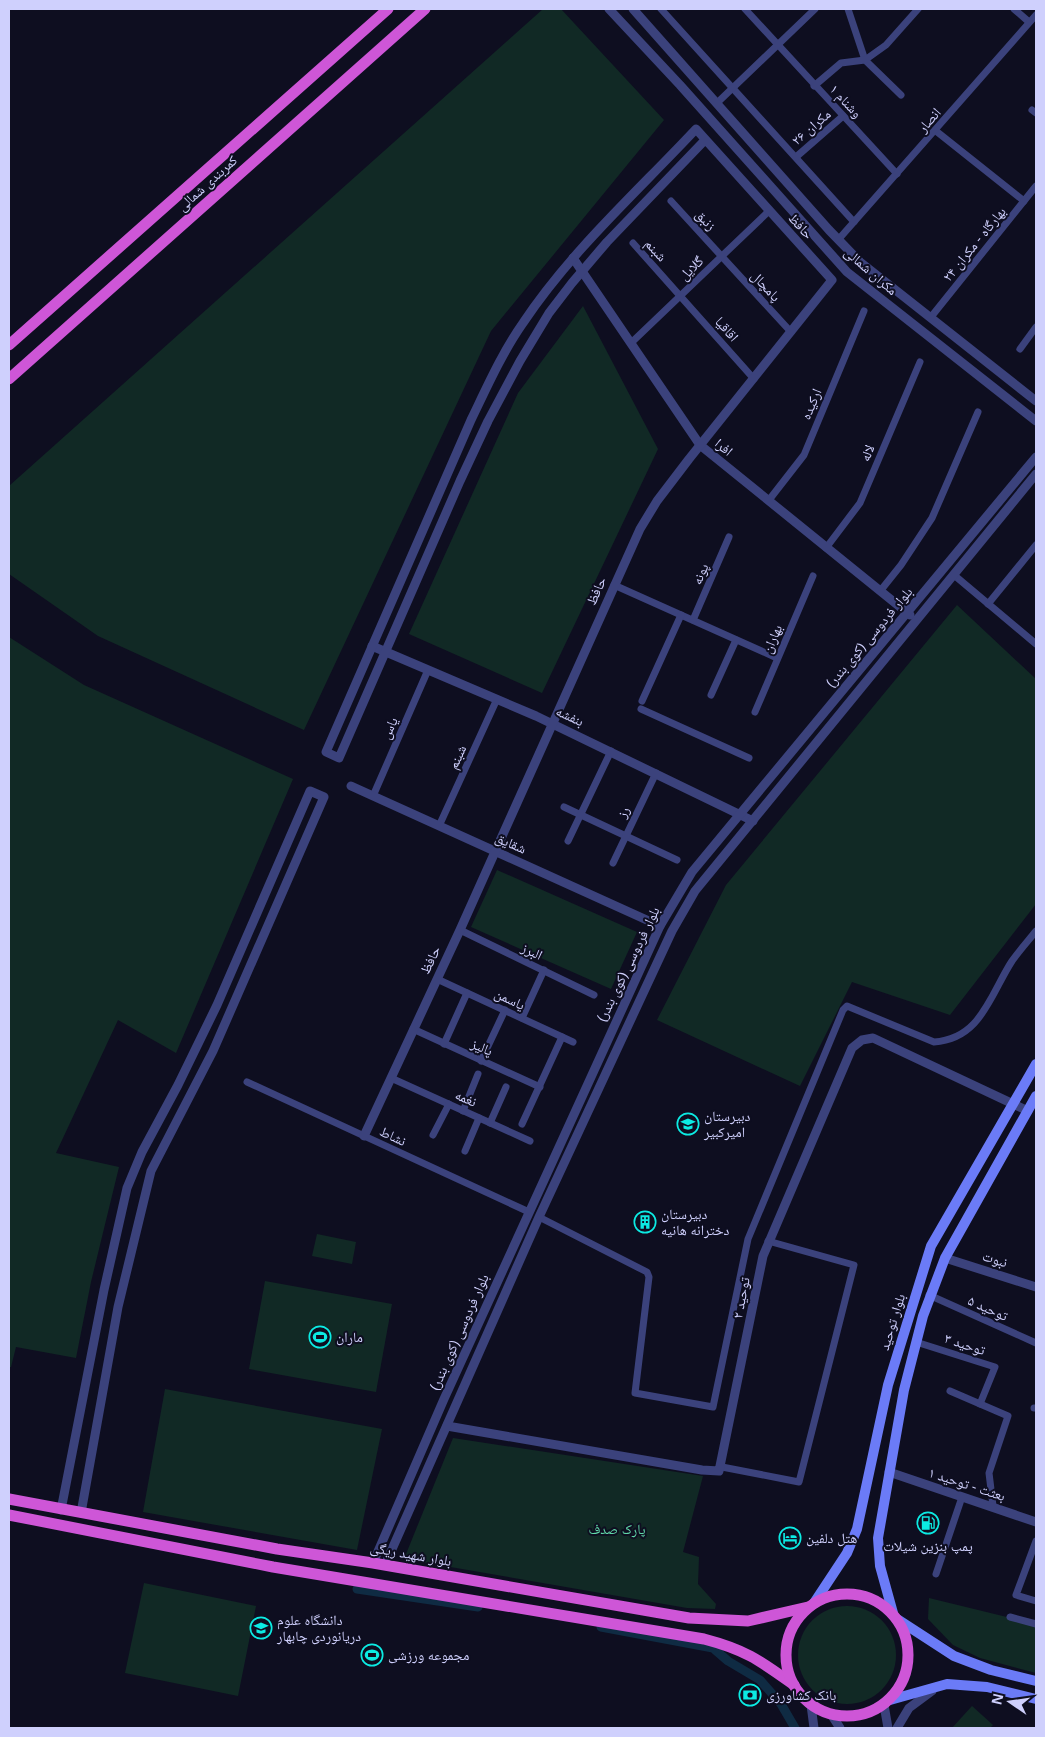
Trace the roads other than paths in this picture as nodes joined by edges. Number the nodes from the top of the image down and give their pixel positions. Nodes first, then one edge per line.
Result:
1 (388, 9) edge
2 (425, 9) edge
3 (608, 9) edge
4 (631, 9) edge
5 (661, 9) edge
6 (745, 9) edge
7 (802, 9) edge
8 (815, 9) edge
9 (848, 9) edge
10 (918, 9) edge
11 (1014, 9) edge
12 (1036, 14) edge
13 (805, 17) junction
14 (618, 19) junction
15 (1029, 22) junction
16 (777, 44) junction
17 (865, 60) junction
18 (814, 86) junction
19 (733, 88) junction
20 (901, 95) dead end
21 (717, 103) junction
22 (842, 116) junction
23 (936, 131) junction
24 (705, 140) junction
25 (796, 157) junction
26 (896, 174) junction
27 (1036, 186) edge
28 (671, 201) dead end
29 (1024, 201) junction
30 (769, 211) junction
31 (854, 222) junction
32 (838, 240) junction
33 (633, 243) dead end
34 (722, 256) junction
35 (573, 258) junction
36 (582, 272) junction
37 (681, 295) junction
38 (864, 311) dead end
39 (931, 317) junction
40 (1036, 327) edge
41 (791, 332) junction
42 (631, 343) junction
43 (9, 345) edge
44 (1020, 349) dead end
45 (920, 362) dead end
46 (9, 379) edge
47 (754, 379) junction
48 (1036, 401) edge
49 (978, 412) dead end
50 (1036, 421) edge
51 (700, 445) junction
52 (1036, 457) edge
53 (1036, 474) edge
54 (769, 500) junction
55 (729, 537) dead end
56 (1036, 545) edge
57 (826, 548) junction
58 (954, 575) junction
59 (812, 576) dead end
60 (614, 584) junction
61 (881, 590) junction
62 (988, 604) junction
63 (907, 612) junction
64 (681, 615) junction
65 (694, 620) junction
66 (917, 620) junction
67 (736, 640) junction
68 (1036, 644) edge
69 (372, 646) junction
70 (387, 652) junction
71 (777, 658) junction
72 (428, 670) junction
73 (711, 695) dead end
74 (497, 699) junction
75 (642, 701) dead end
76 (641, 709) dead end
77 (755, 712) dead end
78 (553, 724) junction
79 (611, 751) junction
80 (749, 758) dead end
81 (656, 772) junction
82 (351, 786) dead end
83 (373, 796) junction
84 (564, 807) dead end
85 (580, 814) junction
86 (741, 814) junction
87 (753, 821) junction
88 (439, 826) junction
89 (626, 836) junction
90 (568, 841) dead end
91 (495, 851) junction
92 (677, 860) dead end
93 (613, 863) dead end
94 (256, 914) junction
95 (269, 922) junction
96 (660, 926) junction
97 (460, 930) junction
98 (672, 931) junction
99 (1036, 931) edge
100 (544, 970) junction
101 (436, 979) junction
102 (467, 993) junction
103 (594, 994) dead end
104 (505, 1010) junction
105 (522, 1018) junction
106 (414, 1029) junction
107 (562, 1037) junction
108 (573, 1042) dead end
109 (444, 1044) junction
110 (481, 1061) junction
111 (1036, 1064) edge
112 (592, 1072) junction
113 (478, 1074) dead end
114 (604, 1077) junction
115 (391, 1078) junction
116 (247, 1082) dead end
117 (506, 1087) dead end
118 (540, 1087) junction
119 (1036, 1096) edge
120 (449, 1104) junction
121 (1013, 1104) junction
122 (463, 1110) junction
123 (1028, 1111) junction
124 (479, 1118) junction
125 (490, 1123) junction
126 (522, 1124) dead end
127 (433, 1135) dead end
128 (364, 1136) junction
129 (530, 1141) dead end
130 (465, 1150) dead end
131 (127, 1188) junction
132 (145, 1193) junction
133 (529, 1212) junction
134 (539, 1217) junction
135 (768, 1241) junction
136 (944, 1258) junction
137 (1036, 1286) edge
138 (930, 1296) junction
139 (916, 1342) junction
140 (1036, 1343) edge
141 (950, 1391) dead end
142 (980, 1404) junction
143 (447, 1426) junction
144 (423, 1446) junction
145 (436, 1452) junction
146 (722, 1467) junction
147 (889, 1472) junction
148 (67, 1484) junction
149 (84, 1488) junction
150 (962, 1496) junction
151 (9, 1499) edge
152 (993, 1506) junction
153 (61, 1510) junction
154 (80, 1513) junction
155 (9, 1515) edge
156 (1036, 1522) edge
157 (1036, 1541) edge
158 (379, 1548) junction
159 (390, 1554) junction
160 (373, 1563) junction
161 (385, 1565) junction
162 (936, 1574) dead end
163 (1036, 1600) edge
164 (811, 1605) junction
165 (895, 1616) junction
166 (1010, 1618) dead end
167 (1036, 1624) edge
168 (1036, 1681) edge
169 (794, 1685) junction
170 (938, 1687) junction
171 (1036, 1699) edge
172 (887, 1702) junction
173 (811, 1705) junction
174 (831, 1714) junction
175 (814, 1728) edge
176 (840, 1728) edge
177 (888, 1728) edge
178 (897, 1728) edge

1 - 43 highway
2 - 46 highway, کمربندی شمالی
3 - 14 street, مکران شمالی
4 - 14 street
4 - 21 street, مکران شمالی
5 - 19 street
6 - 16 street, وشنام ۱
7 - 13 street
8 - 13 street
9 - 17 street
10 - 17 street
11 - 15 street
12 - 15 street, انصار
13 - 16 street
14 - 50 street, مکران شمالی
15 - 23 street, انصار
16 - 18 street, وشنام ۱
16 - 19 street
17 - 18 street
17 - 20 street
18 - 22 street, وشنام ۱
19 - 21 street
19 - 25 street
21 - 32 street, مکران شمالی
22 - 25 street, مکران ۲۶
22 - 26 street, وشنام ۱
23 - 26 street, انصار
23 - 29 street
24 - 30 street, حافظ
24 - 35 street, حافظ
24 - 36 street
25 - 31 street
26 - 31 street, انصار
27 - 29 street, بهارگاه - مکران ۲۴
28 - 34 street, زنبق
29 - 39 street, بهارگاه - مکران ۲۴
30 - 34 street, گلایل
30 - 41 street, حافظ
31 - 32 street, انصار
32 - 39 street, مکران شمالی
33 - 37 street, شبنم
34 - 37 street, گلایل
34 - 41 street, پامچال
35 - 36 street, افرا
35 - 69 street
36 - 42 street, افرا
36 - 70 street
37 - 42 street, گلایل
37 - 47 street, اقاقیا
38 - 54 street, ارکیده
39 - 48 street, مکران شمالی
40 - 44 street
41 - 47 street, حافظ
42 - 51 street, افرا
45 - 57 street, لاله
47 - 51 street, حافظ
49 - 61 street
51 - 54 street, افرا
51 - 60 street, حافظ
52 - 63 street, بلوار فردوسی (کوی بندر)
53 - 58 street, بلوار فردوسی (کوی بندر)
54 - 57 street, افرا
55 - 65 street, پونه
56 - 62 street
57 - 61 street, افرا
58 - 62 street
58 - 66 street, بلوار فردوسی (کوی بندر)
59 - 71 street, بهاران
60 - 64 street
60 - 78 street, حافظ
61 - 63 street, افرا
62 - 68 street
63 - 66 street, افرا
63 - 86 street, بلوار فردوسی (کوی بندر)
64 - 65 street
64 - 75 street
65 - 67 street
66 - 87 street, بلوار فردوسی (کوی بندر)
67 - 71 street
67 - 73 street
69 - 70 street, بنفشه
69 - 70 street
70 - 72 street, بنفشه
71 - 77 street, بهاران
72 - 74 street, بنفشه
72 - 83 street, یاس
74 - 78 street, بنفشه
74 - 88 street, شبنم
76 - 80 street
78 - 79 street, بنفشه
78 - 91 street, حافظ
79 - 81 street, بنفشه
79 - 85 street
81 - 86 street, بنفشه
81 - 89 street, رز
82 - 83 street, شقایق
83 - 88 street, شقایق
84 - 85 street
85 - 89 street
85 - 90 street
86 - 87 street, بنفشه
86 - 96 street, بلوار فردوسی (کوی بندر)
87 - 98 street, بلوار فردوسی (کوی بندر)
88 - 91 street, شقایق
89 - 92 street
89 - 93 street, رز
91 - 96 street, شقایق
91 - 97 street, حافظ
94 - 95 street
94 - 95 street
94 - 131 street
95 - 132 street
96 - 98 street
96 - 112 street, بلوار فردوسی (کوی بندر)
97 - 100 street, البرز
97 - 101 street, حافظ
98 - 114 street, بلوار فردوسی (کوی بندر)
99 - 134 street
100 - 103 street, البرز
100 - 105 street
101 - 102 street, یاسمن
101 - 106 street, حافظ
102 - 104 street, یاسمن
102 - 109 street
104 - 105 street, یاسمن
104 - 110 street
105 - 107 street, یاسمن
106 - 109 street, پالیز
106 - 115 street, حافظ
107 - 108 street, یاسمن
107 - 118 street
109 - 110 street, پالیز
110 - 118 street, پالیز
111 - 121 main road, بلوار توحید
112 - 114 street
112 - 133 street, بلوار فردوسی (کوی بندر)
113 - 122 street
114 - 134 street, بلوار فردوسی (کوی بندر)
115 - 120 street, نغمه
115 - 128 street, حافظ
116 - 128 street, نشاط
117 - 125 street
118 - 126 street
119 - 123 main road, بلوار توحید
120 - 122 street, نغمه
120 - 127 street
121 - 123 street, توحید ۲
121 - 135 street, توحید ۲
121 - 164 main road, بلوار توحید
122 - 124 street, نغمه
123 - 136 main road, بلوار توحید
124 - 125 street, نغمه
124 - 130 street
125 - 129 street, نغمه
128 - 133 street, نشاط
131 - 132 street
131 - 148 street
132 - 149 street
133 - 134 street
133 - 144 street, بلوار فردوسی (کوی بندر)
134 - 143 street, بلوار فردوسی (کوی بندر)
135 - 146 street, توحید ۲
135 - 146 street
136 - 137 street, نبوت
136 - 138 main road, بلوار توحید
138 - 139 main road, بلوار توحید
138 - 140 street, توحید ۵
139 - 142 street, توحید ۳
139 - 147 main road, بلوار توحید
141 - 142 street
142 - 152 street
143 - 145 street, بلوار فردوسی (کوی بندر)
143 - 146 street
144 - 145 street
144 - 158 street, بلوار فردوسی (کوی بندر)
145 - 159 street, بلوار فردوسی (کوی بندر)
147 - 150 street, بعثت - توحید ۱
147 - 165 main road, بلوار توحید
148 - 149 street
148 - 153 street
149 - 154 street
150 - 152 street, بعثت - توحید ۱
150 - 162 street
151 - 153 highway, بلوار شهید ریگی
152 - 156 street, بعثت - توحید ۱
153 - 154 highway, بلوار شهید ریگی
154 - 160 highway, بلوار شهید ریگی
155 - 169 highway
157 - 163 street
158 - 159 street
158 - 160 street, بلوار فردوسی (کوی بندر)
159 - 161 street, بلوار فردوسی (کوی بندر)
160 - 161 highway, بلوار شهید ریگی
161 - 164 highway, بلوار شهید ریگی
164 - 165 highway
164 - 169 highway
165 - 168 main road
165 - 172 highway
166 - 167 street
169 - 173 highway
170 - 171 main road
170 - 172 main road
170 - 178 street
172 - 174 highway
172 - 177 street
173 - 174 highway
173 - 175 street
174 - 176 street

